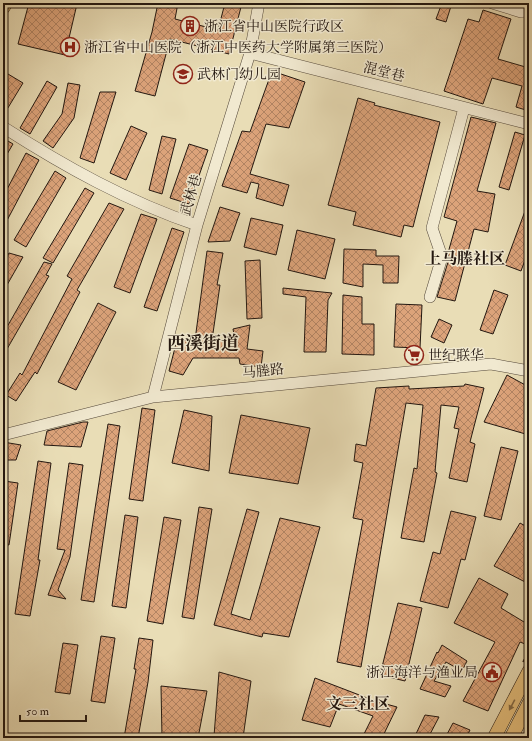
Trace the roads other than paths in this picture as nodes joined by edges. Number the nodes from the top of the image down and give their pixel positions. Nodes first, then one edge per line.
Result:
1 (6, 3) edge
2 (259, 3) edge
3 (492, 3) edge
4 (524, 3) edge
5 (3, 8) edge
6 (250, 53) junction
7 (464, 108) junction
8 (529, 124) edge
9 (3, 127) edge
10 (198, 225) junction
11 (430, 297) dead end
12 (529, 371) edge
13 (153, 397) junction
14 (3, 435) edge
15 (529, 671) edge
16 (529, 703) edge
17 (494, 738) edge
18 (511, 738) edge

1 - 5 main road
2 - 6 street, 武林巷
3 - 4 street
6 - 7 street, 混堂巷
6 - 10 street, 武林巷
7 - 8 street, 混堂巷
7 - 11 street
9 - 10 street
10 - 13 street, 武林巷
12 - 13 street, 马塍路
13 - 14 street, 马塍路
15 -> 17 main road
16 - 18 main road

